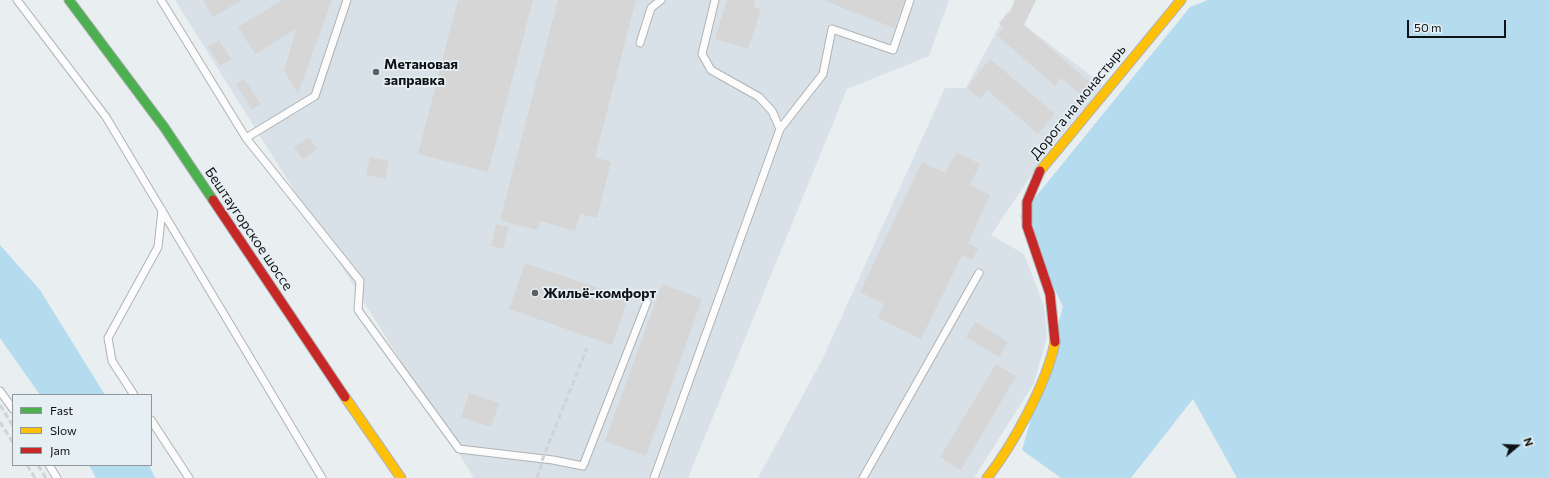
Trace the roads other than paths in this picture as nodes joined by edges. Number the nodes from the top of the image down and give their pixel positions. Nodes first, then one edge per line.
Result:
1 (17, 0) edge
2 (69, 0) edge
3 (161, 0) edge
4 (347, 0) edge
5 (661, 0) edge
6 (715, 0) edge
7 (910, 0) edge
8 (1181, 0) edge
9 (640, 43) dead end
10 (780, 128) junction
11 (246, 138) junction
12 (162, 210) junction
13 (979, 273) dead end
14 (647, 302) dead end
15 (0, 391) edge
16 (133, 394) edge
17 (12, 408) edge
18 (152, 422) edge
19 (50, 466) edge
20 (57, 478) edge
21 (189, 478) edge
22 (322, 478) edge
23 (401, 478) edge
24 (654, 478) edge
25 (864, 478) edge
26 (987, 478) edge

1 - 12 lane
2 - 23 main road, Бештаугорское шоссе
3 - 11 lane
4 - 11 lane
5 - 9 lane
6 - 10 lane
7 - 10 lane
8 - 26 main road, Дорога на монастырь
10 - 24 lane
11 - 14 lane
12 - 16 lane
12 - 22 lane
13 - 25 lane
15 - 17 lane
18 - 21 lane
19 - 20 lane

